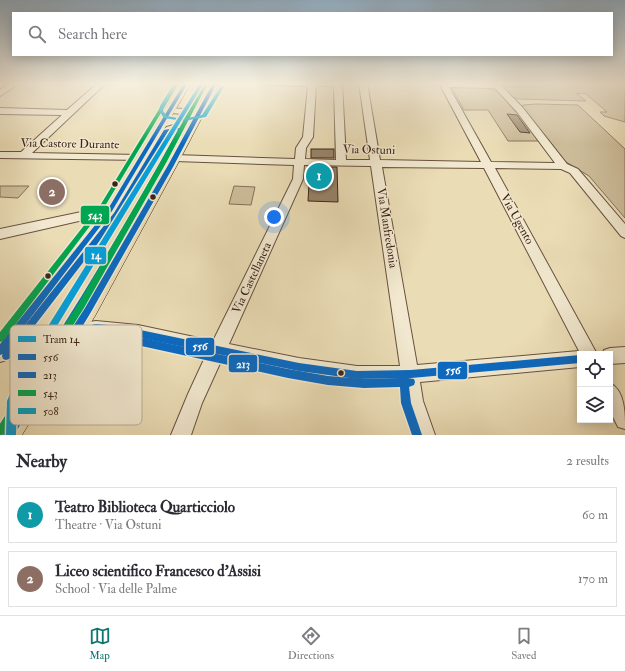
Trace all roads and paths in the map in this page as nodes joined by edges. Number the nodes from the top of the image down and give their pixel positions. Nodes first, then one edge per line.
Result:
1 (80, 103) edge
2 (173, 103) edge
3 (203, 103) edge
4 (311, 103) edge
5 (339, 103) edge
6 (366, 103) edge
7 (454, 103) edge
8 (514, 103) edge
9 (169, 110) junction
10 (200, 110) junction
11 (0, 111) edge
12 (70, 113) junction
13 (160, 125) junction
14 (191, 126) junction
15 (0, 155) edge
16 (23, 156) junction
17 (140, 158) junction
18 (175, 158) junction
19 (300, 161) junction
20 (341, 163) junction
21 (376, 163) junction
22 (487, 164) junction
23 (563, 166) junction
24 (110, 210) junction
25 (625, 233) edge
26 (0, 234) edge
27 (22, 325) edge
28 (78, 325) edge
29 (142, 335) edge
30 (10, 340) edge
31 (218, 349) junction
32 (10, 350) edge
33 (587, 351) edge
34 (0, 353) edge
35 (625, 355) edge
36 (613, 356) edge
37 (577, 359) edge
38 (411, 374) junction
39 (613, 398) edge
40 (625, 420) edge
41 (14, 425) edge
42 (8, 435) edge
43 (181, 435) edge
44 (425, 435) edge

1 - 12 street
2 - 9 main road
3 - 10 main road
4 - 19 street, Via Castellaneta
5 - 20 street
6 - 21 street, Via Manfredonia
7 - 22 street, Via Ugento
8 - 23 street
9 - 10 street
9 - 13 main road
10 - 14 main road
11 - 12 street
12 - 16 street
13 - 14 street
13 - 17 main road
14 - 18 main road
15 - 16 street, Via Castore Durante
16 - 17 street, Via Castore Durante
17 - 24 main road
18 - 19 street, Via Ostuni
18 - 28 main road
19 - 20 street, Via Ostuni
19 - 31 street, Via Castellaneta
20 - 21 street, Via Ostuni
21 - 22 street, Via Ostuni
21 - 38 street, Via Manfredonia
22 - 23 street, Via Ostuni
22 - 33 street, Via Ugento
23 - 25 street
24 - 26 street
24 - 27 main road
29 - 31 street
30 - 34 main road
31 - 38 street
31 - 43 street, Via Castellaneta
32 - 34 street
35 - 36 street
37 - 38 street
38 - 44 street, Via Manfredonia
39 - 40 street
41 - 42 main road

